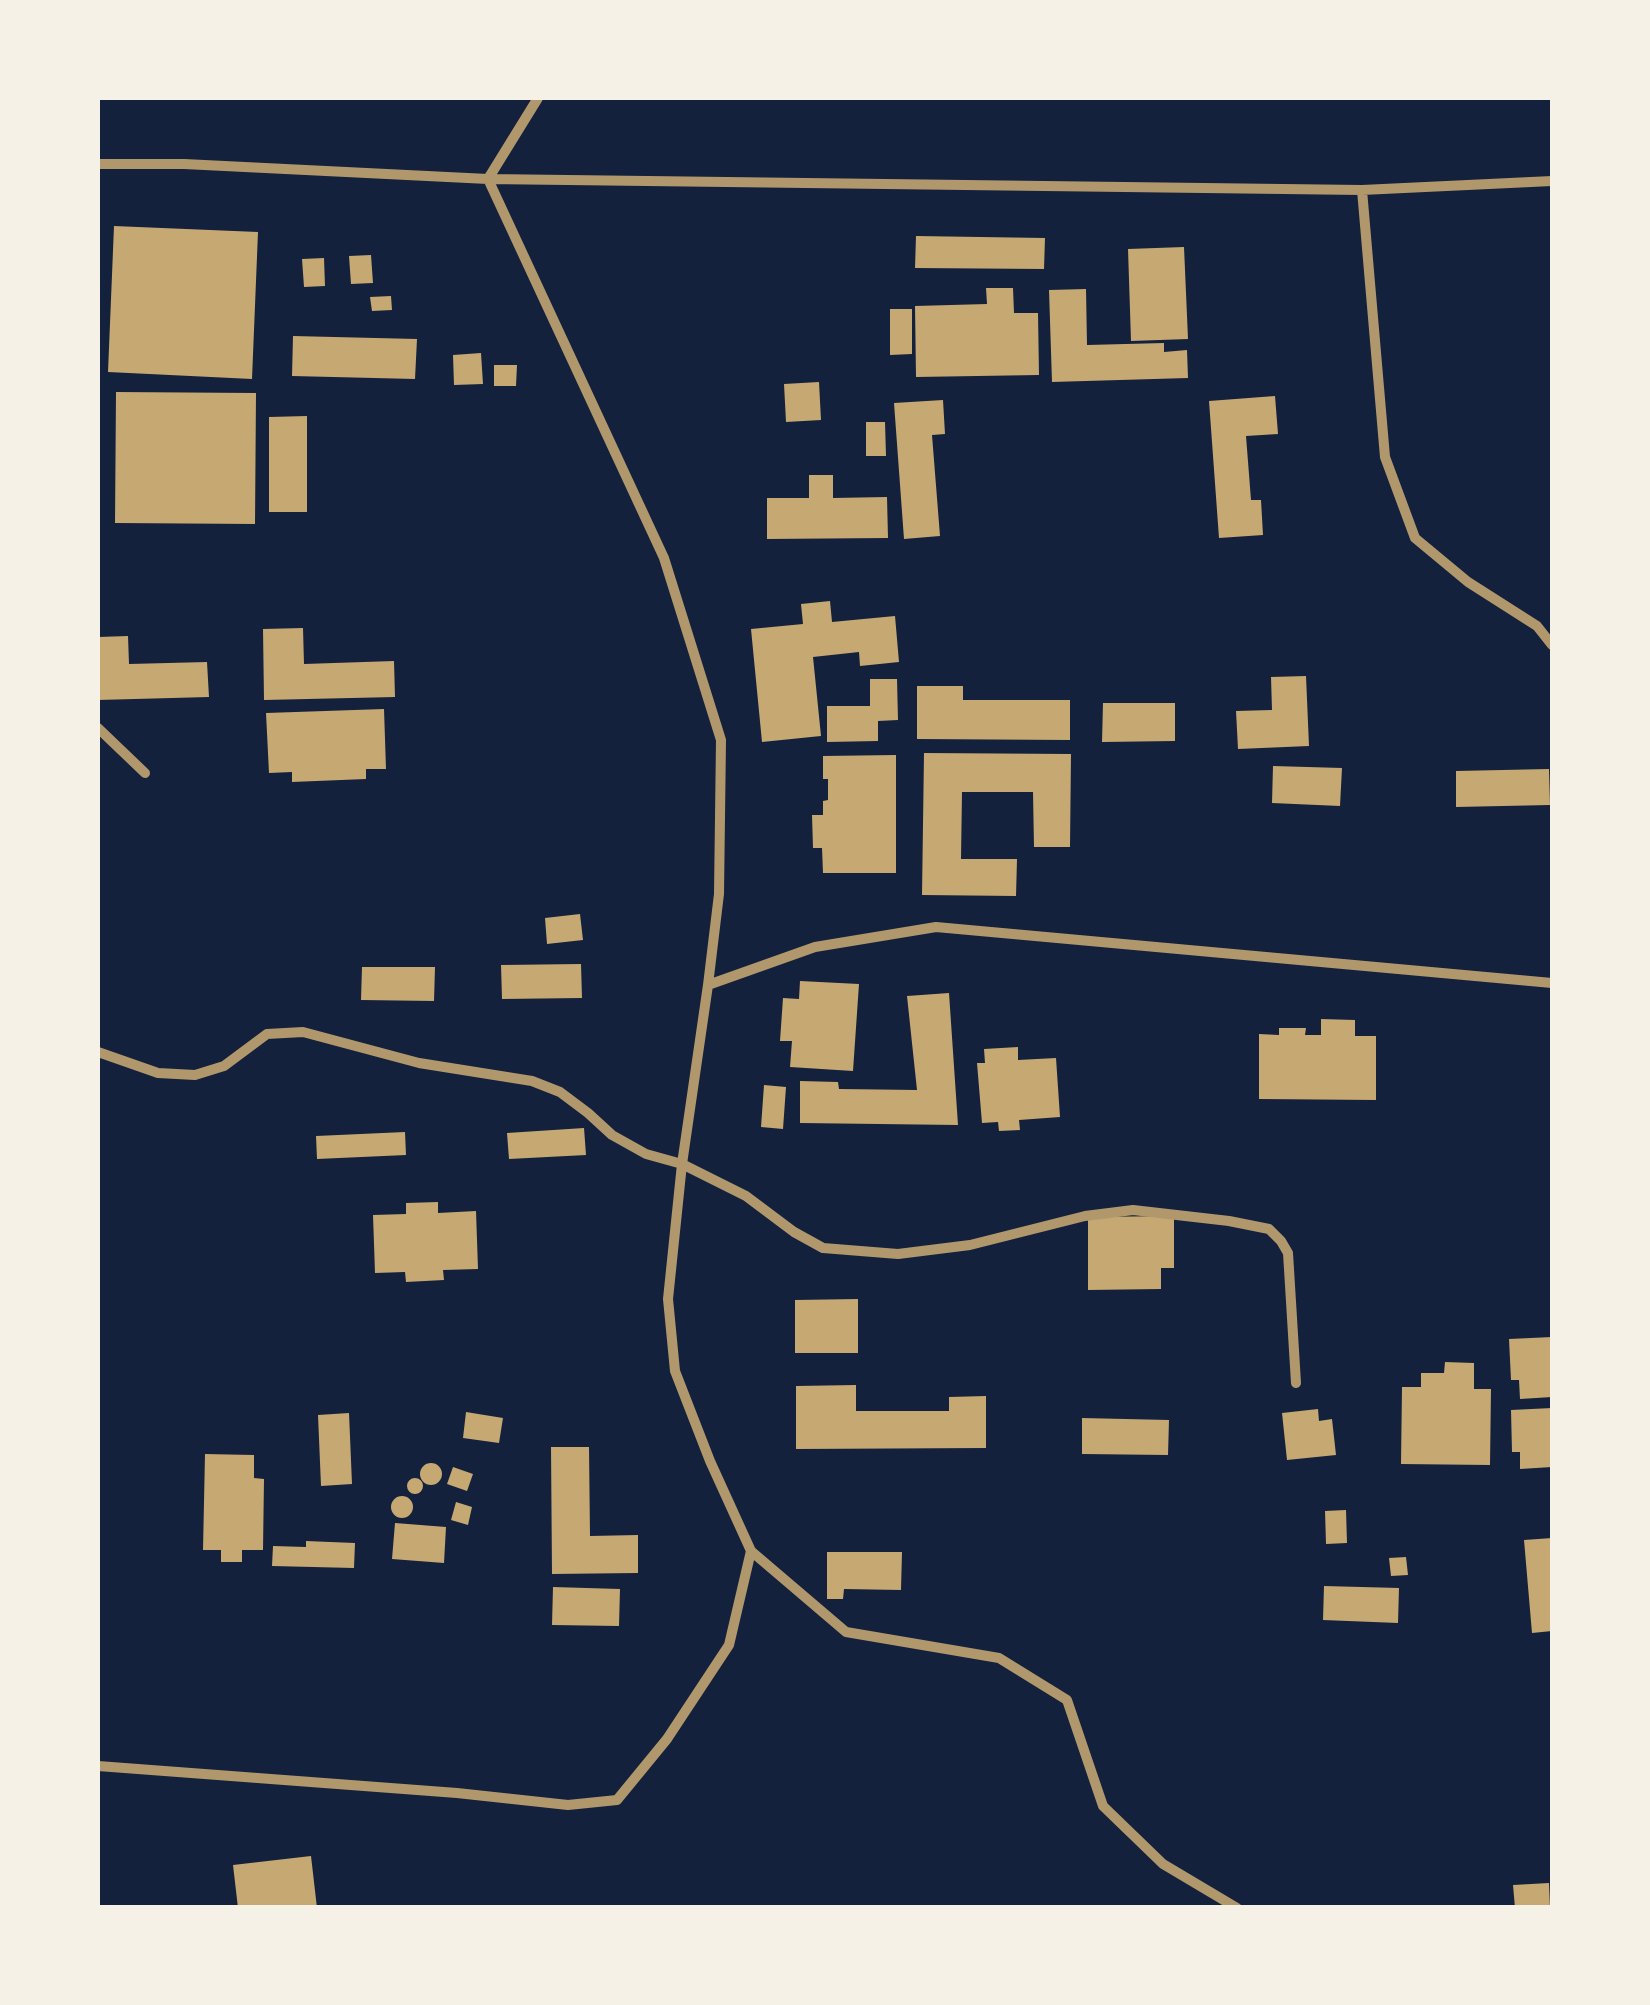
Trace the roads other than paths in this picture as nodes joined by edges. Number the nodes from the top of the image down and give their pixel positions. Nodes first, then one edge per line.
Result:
1 (538, 98) edge
2 (98, 164) edge
3 (488, 179) junction
4 (1552, 181) edge
5 (1362, 190) junction
6 (1552, 645) edge
7 (98, 728) edge
8 (145, 773) dead end
9 (1552, 983) edge
10 (708, 985) junction
11 (98, 1052) edge
12 (682, 1164) junction
13 (1296, 1383) dead end
14 (750, 1550) junction
15 (98, 1766) edge
16 (1237, 1908) edge

1 - 3 street
2 - 3 street
3 - 5 street
3 - 10 street
4 - 5 street
5 - 6 street
7 - 8 street
9 - 10 street
10 - 12 street
11 - 12 street
12 - 13 street
12 - 14 street
14 - 15 street
14 - 16 street

